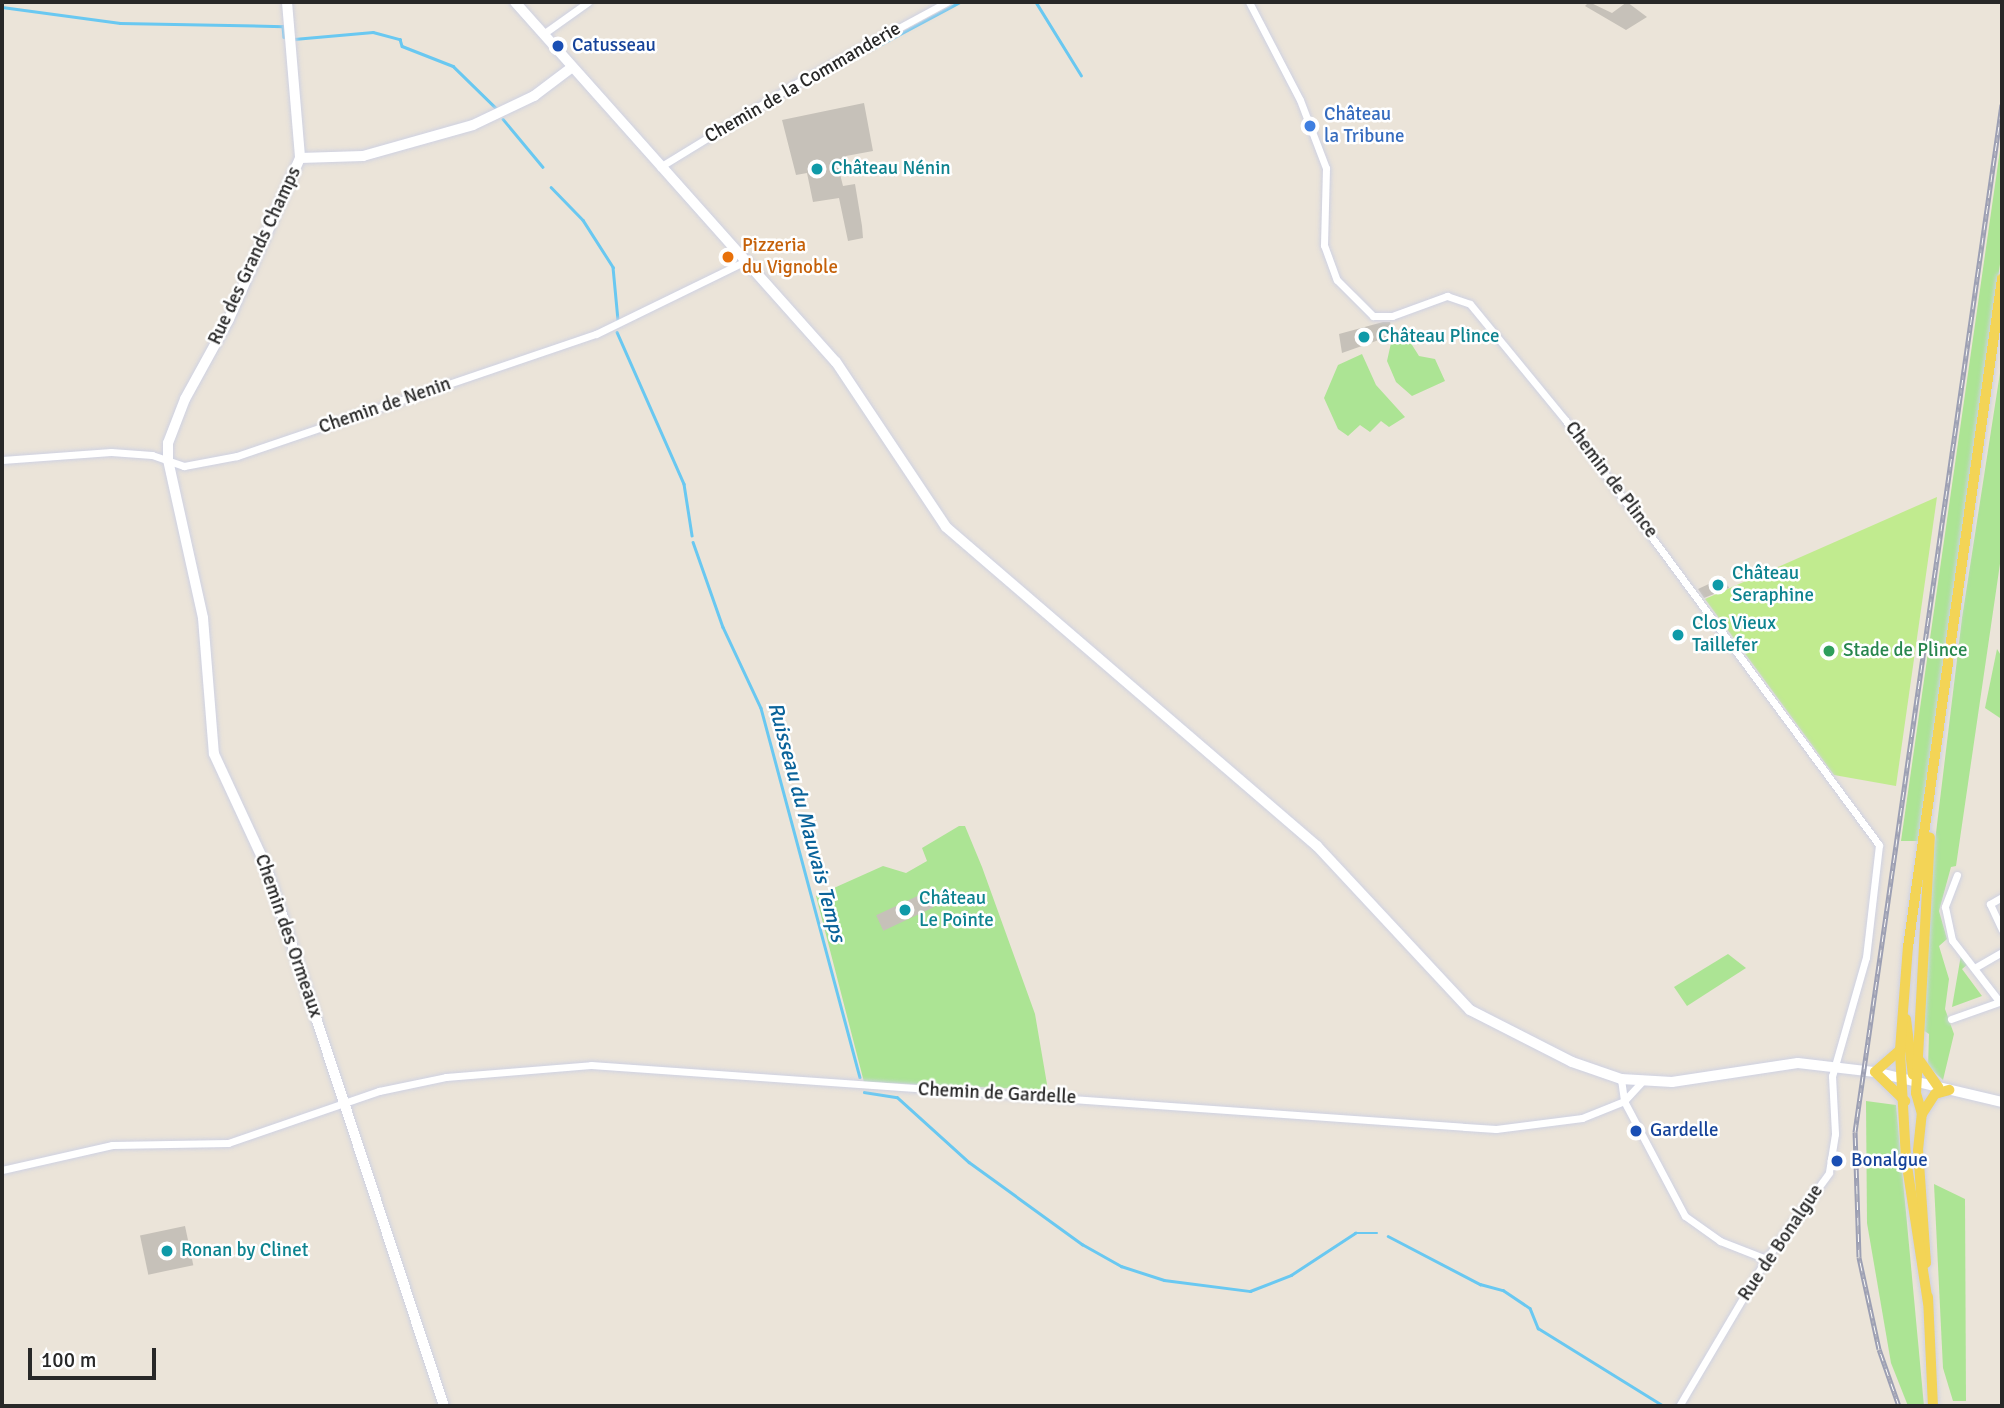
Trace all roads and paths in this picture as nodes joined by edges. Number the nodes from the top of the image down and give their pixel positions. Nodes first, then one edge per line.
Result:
1 (287, 2) edge
2 (515, 2) edge
3 (588, 2) edge
4 (947, 2) edge
5 (1250, 2) edge
6 (543, 34) junction
7 (571, 68) junction
8 (300, 158) junction
9 (660, 167) junction
10 (749, 259) junction
11 (2002, 279) edge
12 (2, 460) edge
13 (168, 460) junction
14 (1936, 754) junction
15 (1956, 876) dead end
16 (2002, 897) edge
17 (2002, 930) edge
18 (2002, 952) edge
19 (1976, 967) junction
20 (2001, 1001) edge
21 (1905, 1016) junction
22 (1951, 1019) dead end
23 (1900, 1050) junction
24 (1920, 1061) junction
25 (1833, 1066) junction
26 (1875, 1072) junction
27 (1621, 1079) junction
28 (1911, 1081) junction
29 (1641, 1083) junction
30 (1943, 1089) junction
31 (1624, 1101) junction
32 (1905, 1101) junction
33 (2002, 1102) edge
34 (343, 1103) junction
35 (1922, 1114) junction
36 (1918, 1150) junction
37 (2, 1170) edge
38 (1766, 1259) junction
39 (1928, 1303) junction
40 (444, 1406) edge
41 (1679, 1406) edge
42 (1933, 1406) edge

1 - 8 main road, Rue des Grands Champs
2 - 6 main road
3 - 6 street
4 - 9 street, Chemin de la Commanderie
5 - 25 street, Chemin de Plince
6 - 7 main road
7 - 8 main road
7 - 9 main road
8 - 13 main road, Rue des Grands Champs
9 - 10 main road
10 - 13 street, Chemin de Nenin
10 - 27 main road
11 - 14 main road
12 - 13 street, Chemin de Nenin
13 - 34 main road, Chemin des Ormeaux
14 - 21 main road
14 - 24 main road
15 - 19 street
16 - 17 street
18 - 19 street
19 - 20 street
20 - 22 street
21 - 23 main road
21 - 28 main road
23 - 26 main road
23 - 28 main road
24 - 28 main road
24 - 30 main road
25 - 26 main road
25 - 29 main road
25 - 38 street, Rue de Bonalgue
26 - 28 main road
26 - 32 main road
27 - 29 main road
27 - 31 street
28 - 30 main road
28 - 32 main road
28 - 35 main road
28 - 36 main road
29 - 31 street, Chemin de Gardelle
30 - 33 main road
30 - 35 main road
31 - 34 street, Chemin de Gardelle
31 - 38 street
32 - 39 main road
34 - 37 street, Chemin de Gardelle
34 - 40 main road, Chemin des Ormeaux
35 - 36 main road
36 - 39 main road
38 - 41 street, Rue de Bonalgue
39 - 42 main road

